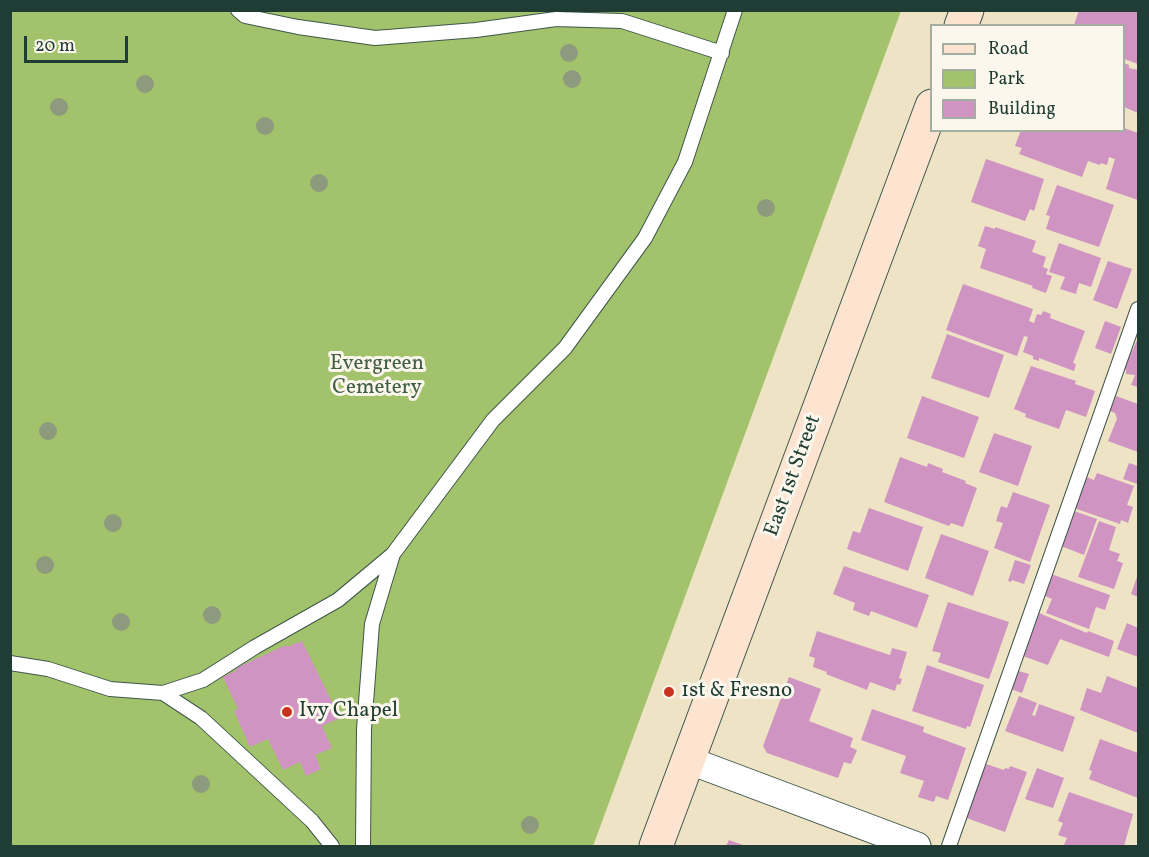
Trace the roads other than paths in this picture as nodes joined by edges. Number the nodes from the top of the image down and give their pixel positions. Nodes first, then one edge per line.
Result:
1 (238, 10) edge
2 (735, 10) edge
3 (722, 53) junction
4 (930, 111) edge
5 (1138, 309) edge
6 (393, 554) junction
7 (10, 663) edge
8 (164, 693) junction
9 (688, 760) junction
10 (332, 846) edge
11 (363, 846) edge
12 (656, 846) edge
13 (917, 846) edge
14 (949, 846) edge

1 - 3 lane
2 - 3 lane
3 - 6 lane
4 - 9 street, East 1st Street
5 - 14 lane
6 - 8 lane
6 - 11 lane
7 - 8 lane
8 - 10 lane
9 - 12 street, East 1st Street
9 - 13 street

